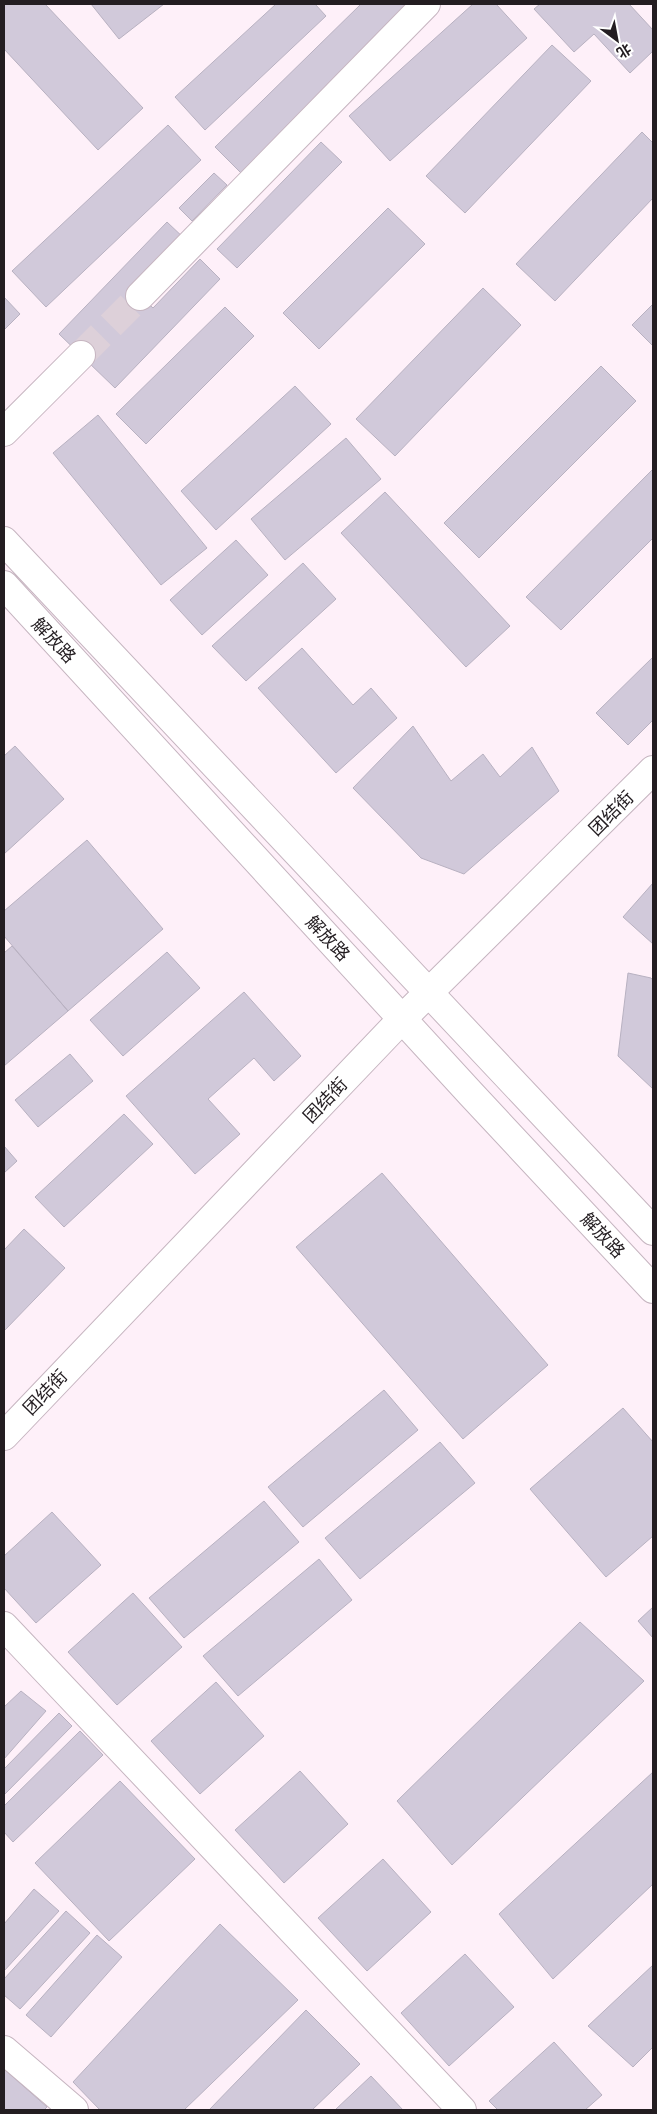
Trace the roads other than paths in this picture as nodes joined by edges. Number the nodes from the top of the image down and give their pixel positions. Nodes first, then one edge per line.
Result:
1 (426, 4) edge
2 (140, 296) tunnel mouth
3 (81, 355) tunnel mouth
4 (4, 432) edge
5 (4, 541) edge
6 (4, 586) edge
7 (653, 770) edge
8 (430, 992) junction
9 (402, 1019) junction
10 (653, 1231) edge
11 (653, 1289) edge
12 (4, 1436) edge
13 (4, 1626) edge
14 (4, 2050) edge
15 (74, 2110) edge
16 (462, 2110) edge

1 - 2 street
3 - 4 street
5 - 8 street, 解放路
6 - 9 street, 解放路
7 - 8 street, 团结街
8 - 9 street, 团结街
8 - 10 street, 解放路
9 - 11 street, 解放路
9 - 12 street, 团结街
13 - 16 street
14 - 15 street

